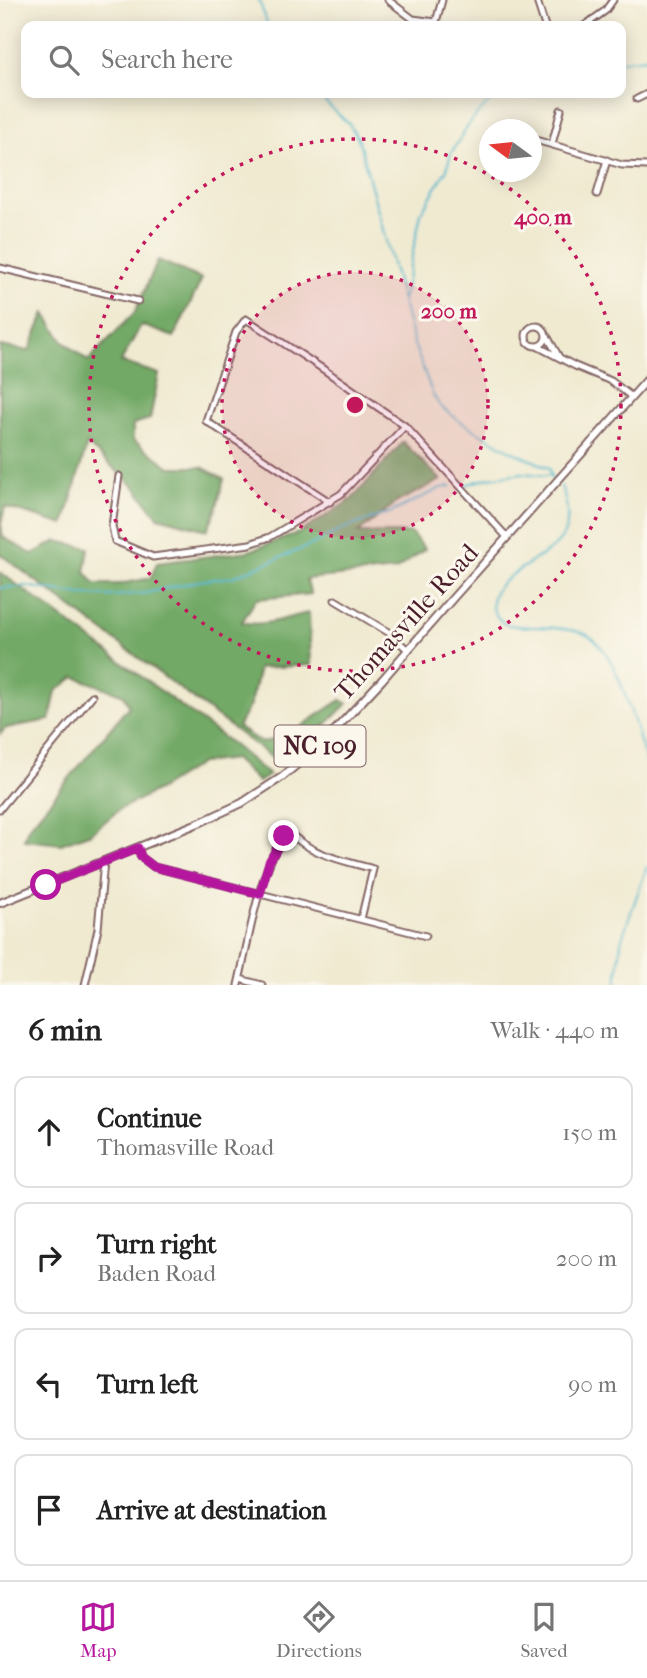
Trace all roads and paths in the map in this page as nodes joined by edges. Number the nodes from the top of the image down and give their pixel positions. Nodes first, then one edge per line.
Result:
1 (388, 0) edge
2 (442, 0) edge
3 (613, 0) edge
4 (537, 1) edge
5 (428, 21) edge
6 (436, 21) edge
7 (543, 21) edge
8 (591, 21) edge
9 (647, 94) edge
10 (637, 99) dead end
11 (561, 110) dead end
12 (542, 142) edge
13 (552, 144) junction
14 (607, 160) junction
15 (647, 166) edge
16 (597, 194) dead end
17 (0, 268) edge
18 (138, 300) dead end
19 (546, 335) junction
20 (537, 346) junction
21 (559, 357) junction
22 (647, 380) edge
23 (632, 397) junction
24 (405, 426) junction
25 (119, 475) dead end
26 (330, 502) junction
27 (506, 537) junction
28 (335, 600) dead end
29 (408, 650) junction
30 (92, 696) dead end
31 (0, 808) edge
32 (138, 848) junction
33 (104, 861) junction
34 (260, 894) junction
35 (0, 903) edge
36 (361, 919) junction
37 (426, 936) dead end
38 (239, 982) edge
39 (85, 985) edge
40 (262, 985) edge

1 - 5 street
2 - 6 street
3 - 8 street
4 - 7 street
9 - 10 street
11 - 13 street
12 - 13 street
13 - 14 street
14 - 15 street
14 - 16 street
17 - 18 street
19 - 20 street
19 - 20 street
19 - 21 street
20 - 21 street
21 - 23 street
22 - 23 main road, Thomasville Road / NC 109
23 - 27 main road, Thomasville Road / NC 109
24 - 26 street
24 - 26 street
24 - 27 street
25 - 26 street
27 - 29 main road, Thomasville Road / NC 109
28 - 29 street
29 - 32 main road, Thomasville Road / NC 109
30 - 31 street
32 - 33 main road, Thomasville Road / NC 109
32 - 34 street
33 - 35 main road, Thomasville Road / NC 109
33 - 39 street
34 - 36 street
34 - 36 street
34 - 38 street
36 - 37 street
38 - 40 street

